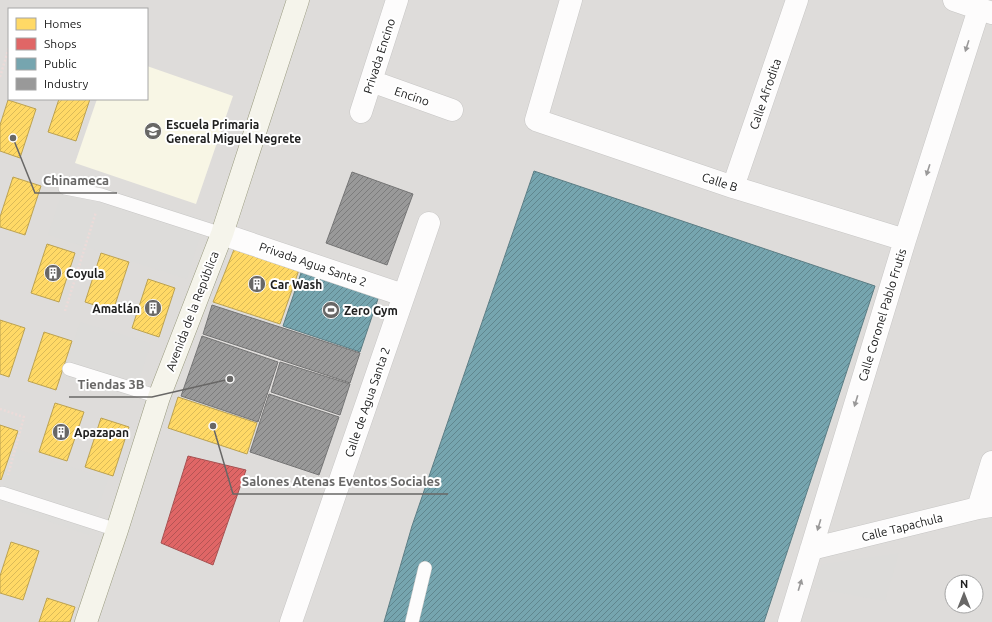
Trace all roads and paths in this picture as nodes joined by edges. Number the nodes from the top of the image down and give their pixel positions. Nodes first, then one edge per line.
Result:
1 (298, 0) edge
2 (398, 0) edge
3 (571, 0) edge
4 (797, 0) edge
5 (970, 5) edge
6 (8, 50) edge
7 (0, 77) edge
8 (371, 81) junction
9 (452, 110) dead end
10 (360, 112) dead end
11 (733, 187) junction
12 (65, 188) dead end
13 (101, 195) junction
14 (429, 223) dead end
15 (222, 234) junction
16 (905, 240) junction
17 (403, 295) junction
18 (65, 311) dead end
19 (69, 369) dead end
20 (159, 397) junction
21 (0, 409) edge
22 (992, 462) edge
23 (2, 493) joint
24 (985, 507) edge
25 (117, 530) junction
26 (812, 549) junction
27 (425, 568) dead end
28 (86, 622) edge
29 (291, 622) edge
30 (412, 622) edge
31 (789, 622) edge

1 - 15 main road, Avenida de la República
2 - 8 street, Privada Encino
3 - 11 street, Calle B
4 - 11 street, Calle Afrodita
5 -> 16 street, Calle Coronel Pablo Frutis
6 - 7 path
8 - 9 street, Encino
8 - 10 street, Privada Encino
11 - 16 street, Calle B
12 - 13 lane
13 - 15 lane
13 - 18 path
14 - 17 street, Calle de Agua Santa 2
15 - 17 street, Privada Agua Santa 2
15 - 20 main road, Avenida de la República
16 -> 26 street, Calle Coronel Pablo Frutis
17 - 29 street, Calle de Agua Santa 2
19 - 20 lane
20 - 25 main road, Avenida de la República
21 - 23 path
22 - 24 street
23 - 25 lane
24 - 26 street, Calle Tapachula
25 - 28 main road, Avenida de la República
31 -> 26 street, Calle Coronel Pablo Frutis
27 - 30 lane

